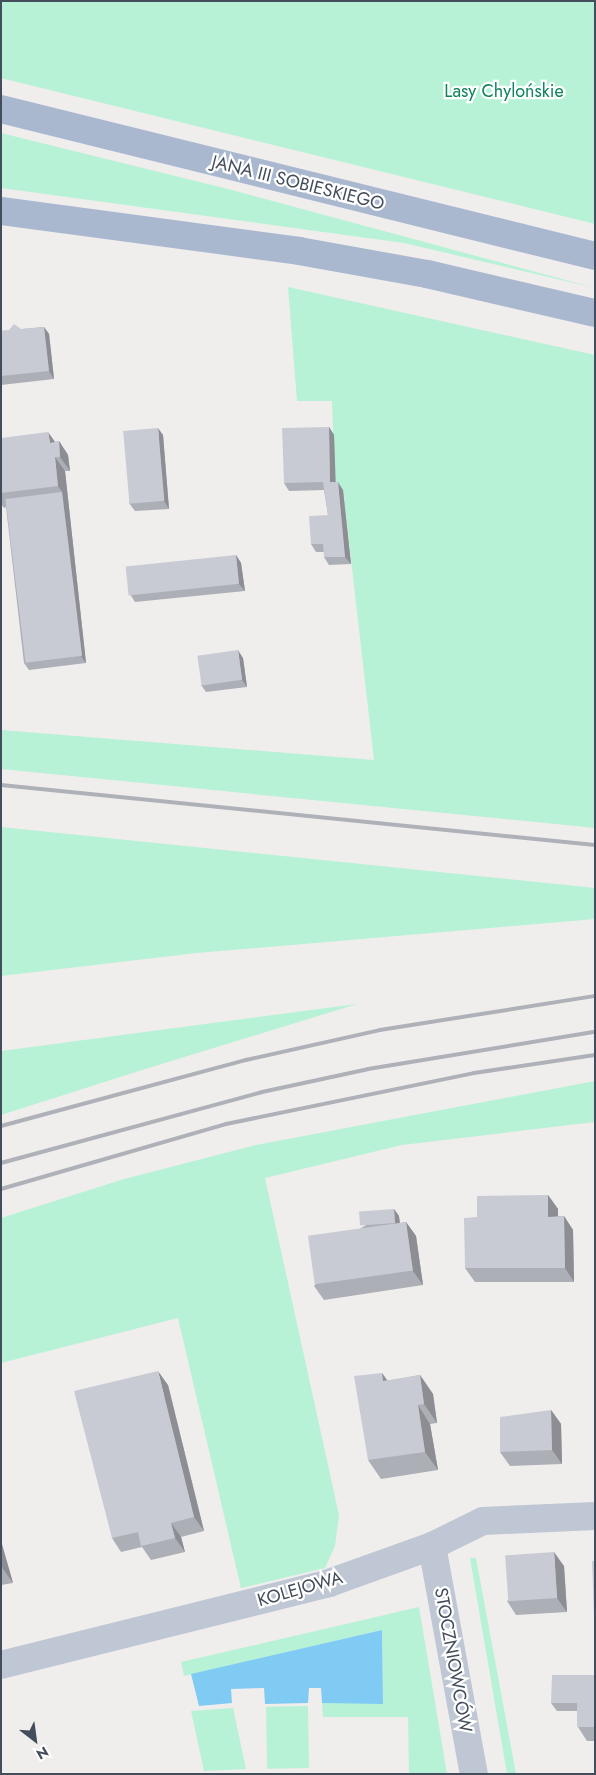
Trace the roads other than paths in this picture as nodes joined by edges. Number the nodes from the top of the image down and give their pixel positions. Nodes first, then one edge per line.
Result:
1 (1, 109) edge
2 (1, 211) edge
3 (595, 256) edge
4 (595, 313) edge
5 (595, 1516) edge
6 (432, 1546) junction
7 (1, 1665) edge
8 (474, 1774) edge

1 - 3 main road, JANA III SOBIESKIEGO
2 - 4 main road
5 - 6 street, KOLEJOWA
6 - 7 street, KOLEJOWA
6 - 8 street, STOCZNIOWCÓW

